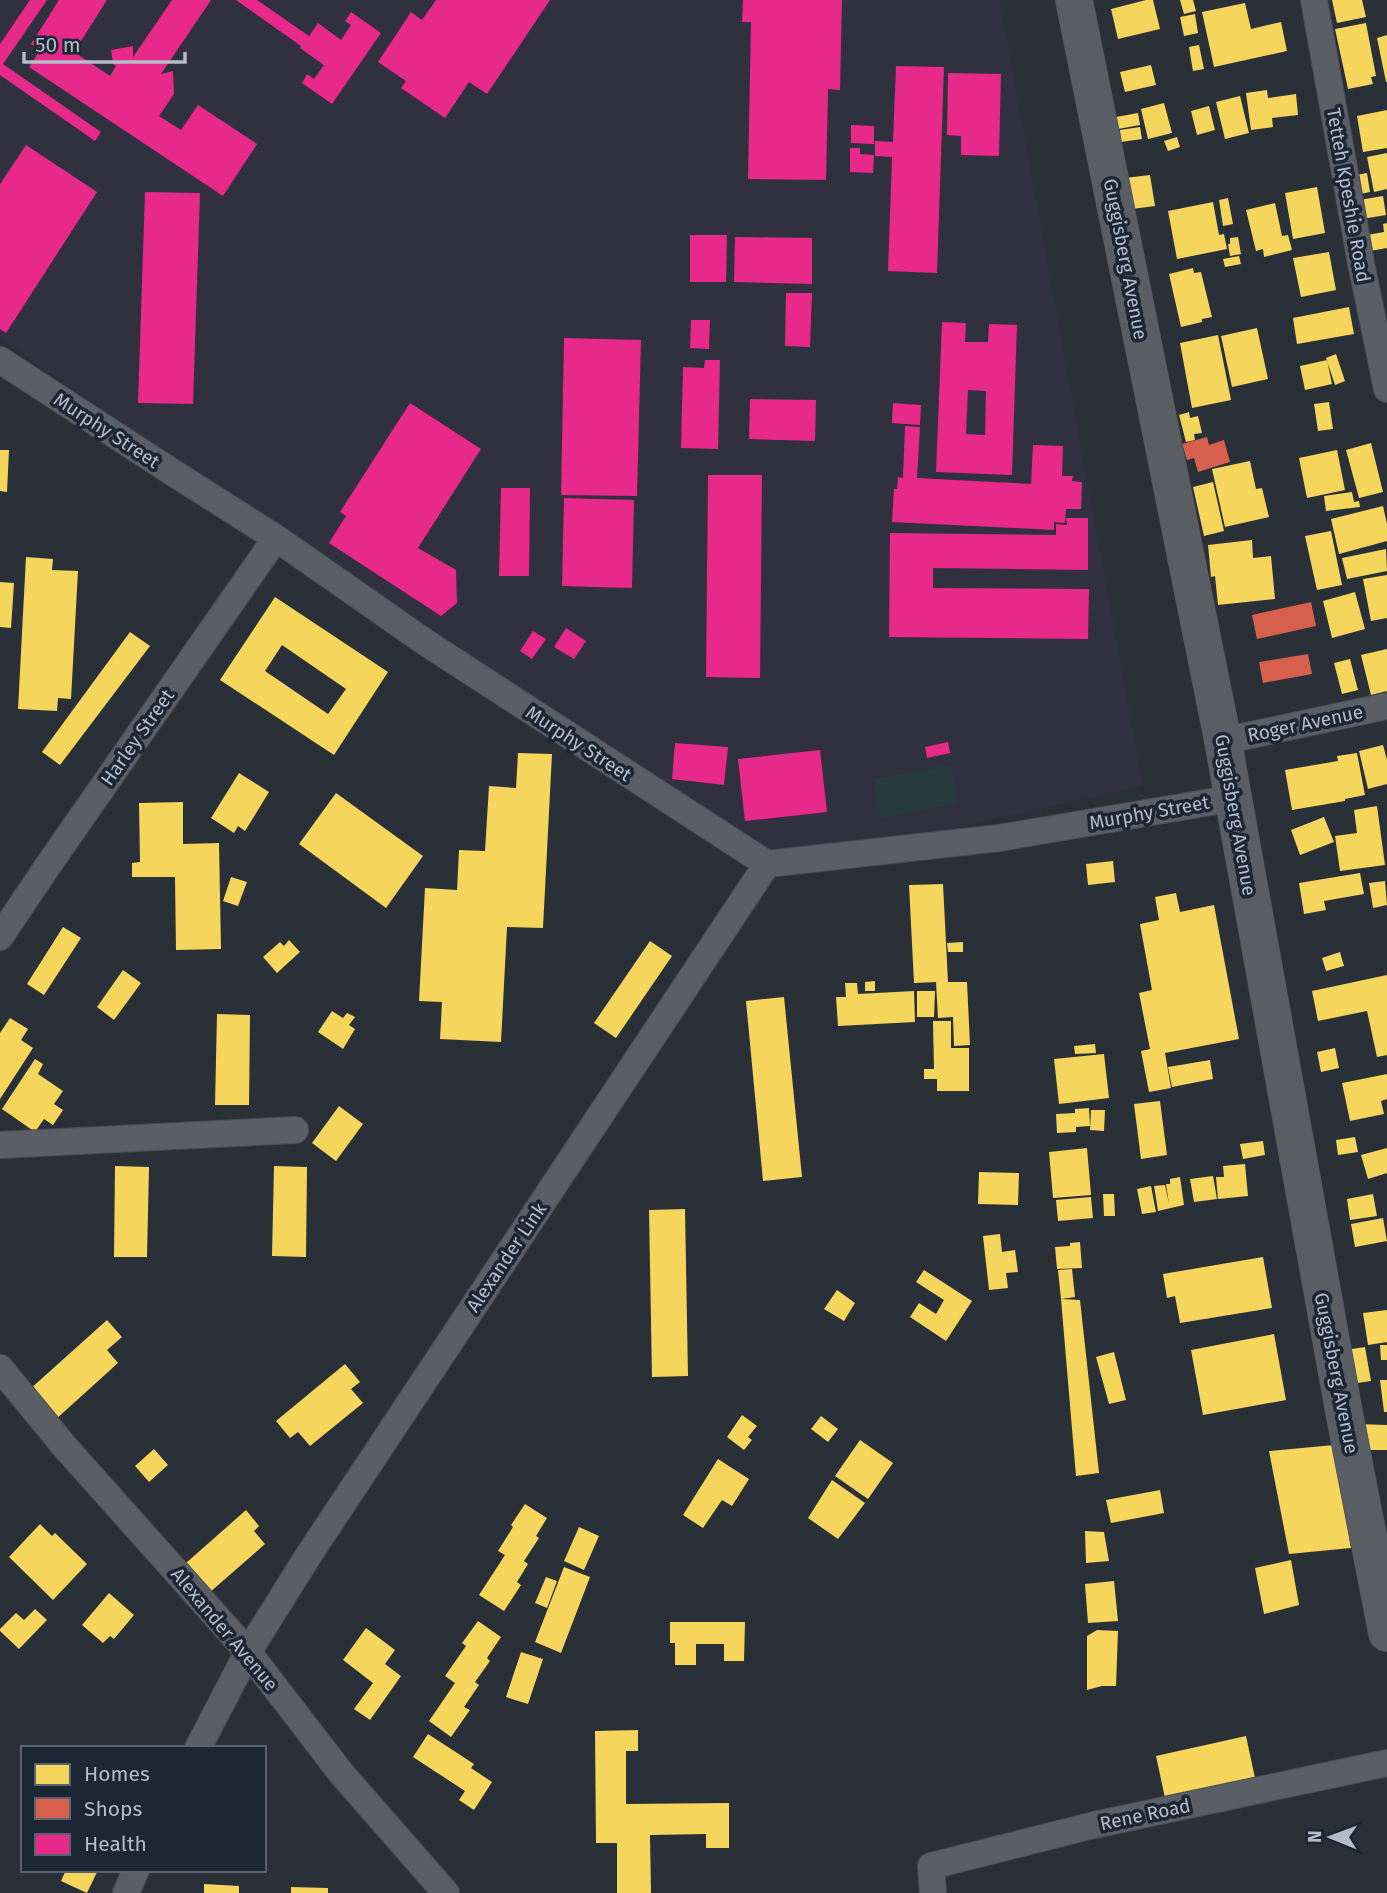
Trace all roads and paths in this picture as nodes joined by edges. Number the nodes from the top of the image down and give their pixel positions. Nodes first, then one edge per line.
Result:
1 (1073, 0) edge
2 (1314, 0) edge
3 (0, 360) edge
4 (1387, 389) edge
5 (276, 538) junction
6 (1387, 706) edge
7 (1223, 741) junction
8 (1234, 798) junction
9 (767, 864) junction
10 (0, 937) edge
11 (295, 1130) dead end
12 (0, 1145) edge
13 (0, 1368) edge
14 (1387, 1633) edge
15 (248, 1652) junction
16 (199, 1746) edge
17 (1387, 1763) edge
18 (135, 1872) edge
19 (126, 1893) edge
20 (446, 1893) edge
21 (933, 1893) edge

1 - 7 main road, Guggisberg Avenue
2 - 4 street, Tetteh Kpeshie Road
3 - 5 street, Murphy Street
5 - 9 street, Murphy Street
5 - 10 street, Harley Street
6 - 7 street, Roger Avenue
7 - 8 main road, Guggisberg Avenue
8 - 9 street, Murphy Street
8 - 14 main road, Guggisberg Avenue
9 - 15 street, Alexander Link
11 - 12 street
13 - 15 street, Alexander Avenue
15 - 16 street, Alexander Link
15 - 20 street, Alexander Avenue
17 - 21 street, Rene Road
18 - 19 street

